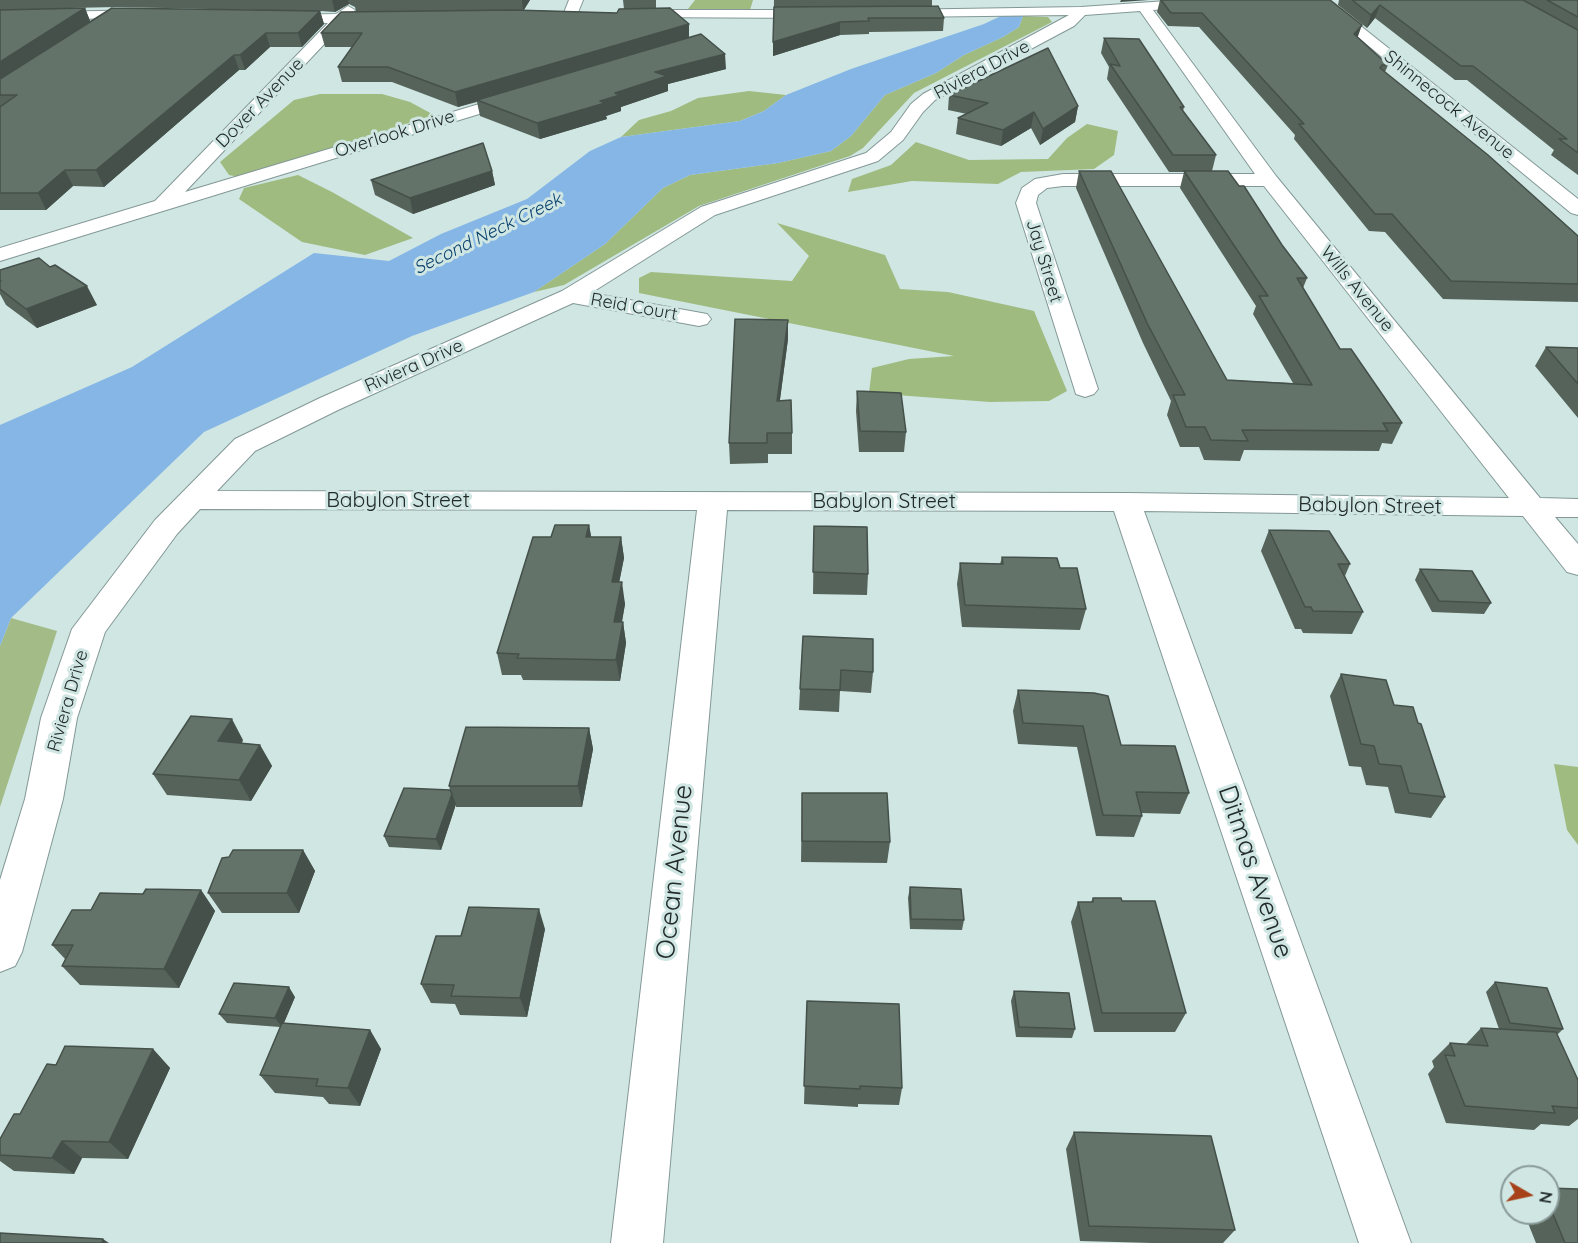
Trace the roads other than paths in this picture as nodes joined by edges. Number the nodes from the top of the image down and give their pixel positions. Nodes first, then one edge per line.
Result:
1 (135, 0) edge
2 (358, 0) edge
3 (576, 0) edge
4 (1238, 0) edge
5 (1320, 0) edge
6 (1144, 7) junction
7 (1080, 11) junction
8 (883, 13) edge
9 (114, 14) junction
10 (168, 14) edge
11 (619, 14) edge
12 (790, 14) junction
13 (837, 14) edge
14 (589, 15) edge
15 (0, 17) edge
16 (267, 17) edge
17 (340, 19) junction
18 (388, 19) edge
19 (91, 30) edge
20 (734, 31) dead end
21 (539, 90) edge
22 (1269, 180) junction
23 (162, 205) junction
24 (1578, 209) edge
25 (0, 255) edge
26 (570, 296) junction
27 (699, 319) dead end
28 (1085, 389) dead end
29 (191, 500) junction
30 (713, 502) junction
31 (1125, 502) junction
32 (1533, 508) junction
33 (1578, 508) edge
34 (1578, 565) edge
35 (0, 952) edge
36 (637, 1243) edge
37 (1385, 1243) edge

1 - 9 street
2 - 17 street, Dover Avenue
3 - 14 street
4 - 6 street
5 - 24 street, Shinnecock Avenue
6 - 7 street
6 - 22 street, Wills Avenue
7 - 8 street
7 - 26 street, Riviera Drive
9 - 10 street
9 - 15 street
9 - 19 street
11 - 12 street
12 - 13 street
12 - 20 street
16 - 17 street
17 - 18 street
17 - 23 street, Dover Avenue
21 - 23 street, Overlook Drive
22 - 28 street, Jay Street
22 - 32 street, Wills Avenue
23 - 25 street, Overlook Drive
26 - 27 street, Reid Court
26 - 29 street, Riviera Drive
29 - 30 street, Babylon Street
29 - 35 street, Riviera Drive
30 - 31 street, Babylon Street
30 - 36 street, Ocean Avenue
31 - 32 street, Babylon Street
31 - 37 street, Ditmas Avenue
32 - 33 street, Babylon Street
32 - 34 street, Wills Avenue

